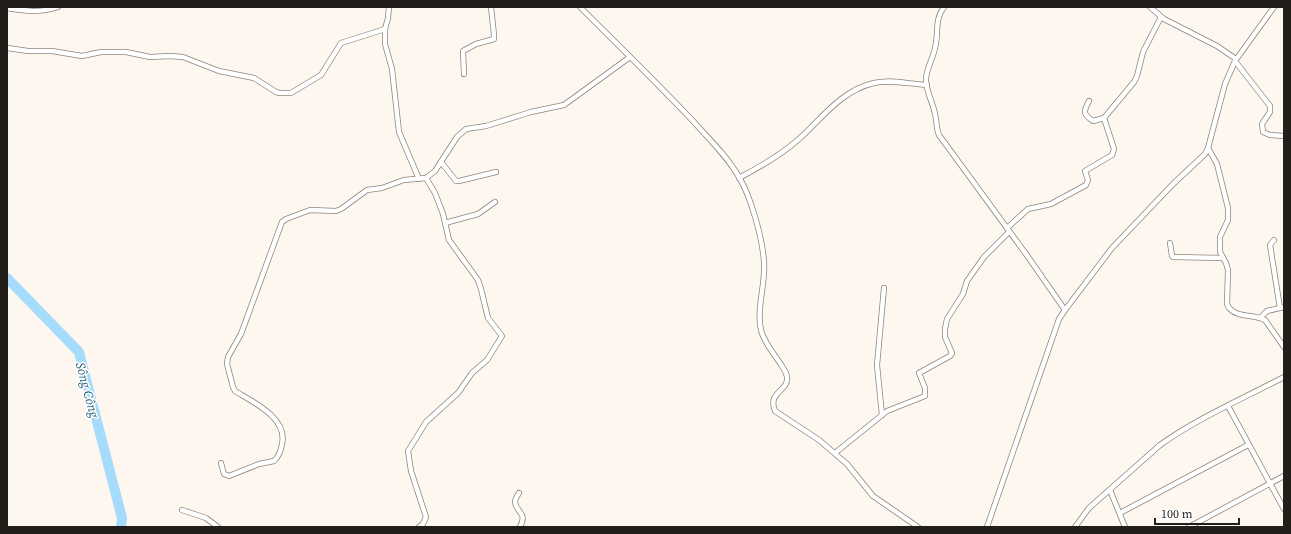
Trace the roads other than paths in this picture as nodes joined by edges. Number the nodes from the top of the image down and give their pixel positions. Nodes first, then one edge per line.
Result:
1 (58, 7) edge
2 (389, 7) edge
3 (491, 7) edge
4 (580, 7) edge
5 (944, 7) edge
6 (1150, 7) edge
7 (1274, 7) edge
8 (7, 8) edge
9 (1161, 17) junction
10 (385, 29) junction
11 (7, 48) edge
12 (630, 57) junction
13 (1236, 60) junction
14 (464, 74) dead end
15 (927, 85) junction
16 (1089, 101) dead end
17 (1104, 118) junction
18 (1284, 136) edge
19 (1208, 148) junction
20 (441, 162) junction
21 (496, 172) dead end
22 (426, 178) junction
23 (739, 178) junction
24 (419, 179) junction
25 (495, 202) dead end
26 (445, 223) junction
27 (1008, 230) junction
28 (1274, 240) dead end
29 (1170, 243) dead end
30 (1223, 258) junction
31 (884, 288) dead end
32 (1282, 307) edge
33 (1065, 310) junction
34 (1261, 317) junction
35 (1284, 347) edge
36 (1284, 377) edge
37 (1228, 406) junction
38 (882, 415) junction
39 (1248, 445) junction
40 (834, 453) junction
41 (221, 463) dead end
42 (1284, 476) edge
43 (1269, 484) junction
44 (1110, 490) junction
45 (519, 493) dead end
46 (1284, 509) edge
47 (182, 510) dead end
48 (1120, 513) junction
49 (218, 527) edge
50 (419, 527) edge
51 (520, 527) edge
52 (918, 527) edge
53 (987, 527) edge
54 (1075, 527) edge
55 (1125, 527) edge
56 (1189, 527) edge

1 - 8 street
2 - 10 street
3 - 14 street
4 - 12 street
5 - 15 street
6 - 9 street
7 - 13 street
9 - 13 street
9 - 17 street
10 - 11 street
10 - 24 street
12 - 20 street
12 - 23 street
13 - 18 street
13 - 19 street
15 - 23 street
15 - 27 street
16 - 17 street
17 - 27 street
19 - 30 street
19 - 33 street
20 - 21 street
20 - 22 street
22 - 24 street
22 - 26 street
23 - 40 street
24 - 41 street
25 - 26 street
26 - 50 street
27 - 33 street
27 - 38 street
28 - 32 street
29 - 30 street
30 - 34 street
31 - 38 street
32 - 34 street
33 - 53 street
34 - 35 street
36 - 37 street
37 - 39 street
37 - 44 street
38 - 40 street
39 - 43 street
39 - 48 street
40 - 52 street
42 - 43 street
43 - 46 street
43 - 56 street
44 - 48 street
44 - 54 street
45 - 51 street
47 - 49 street
48 - 55 street

